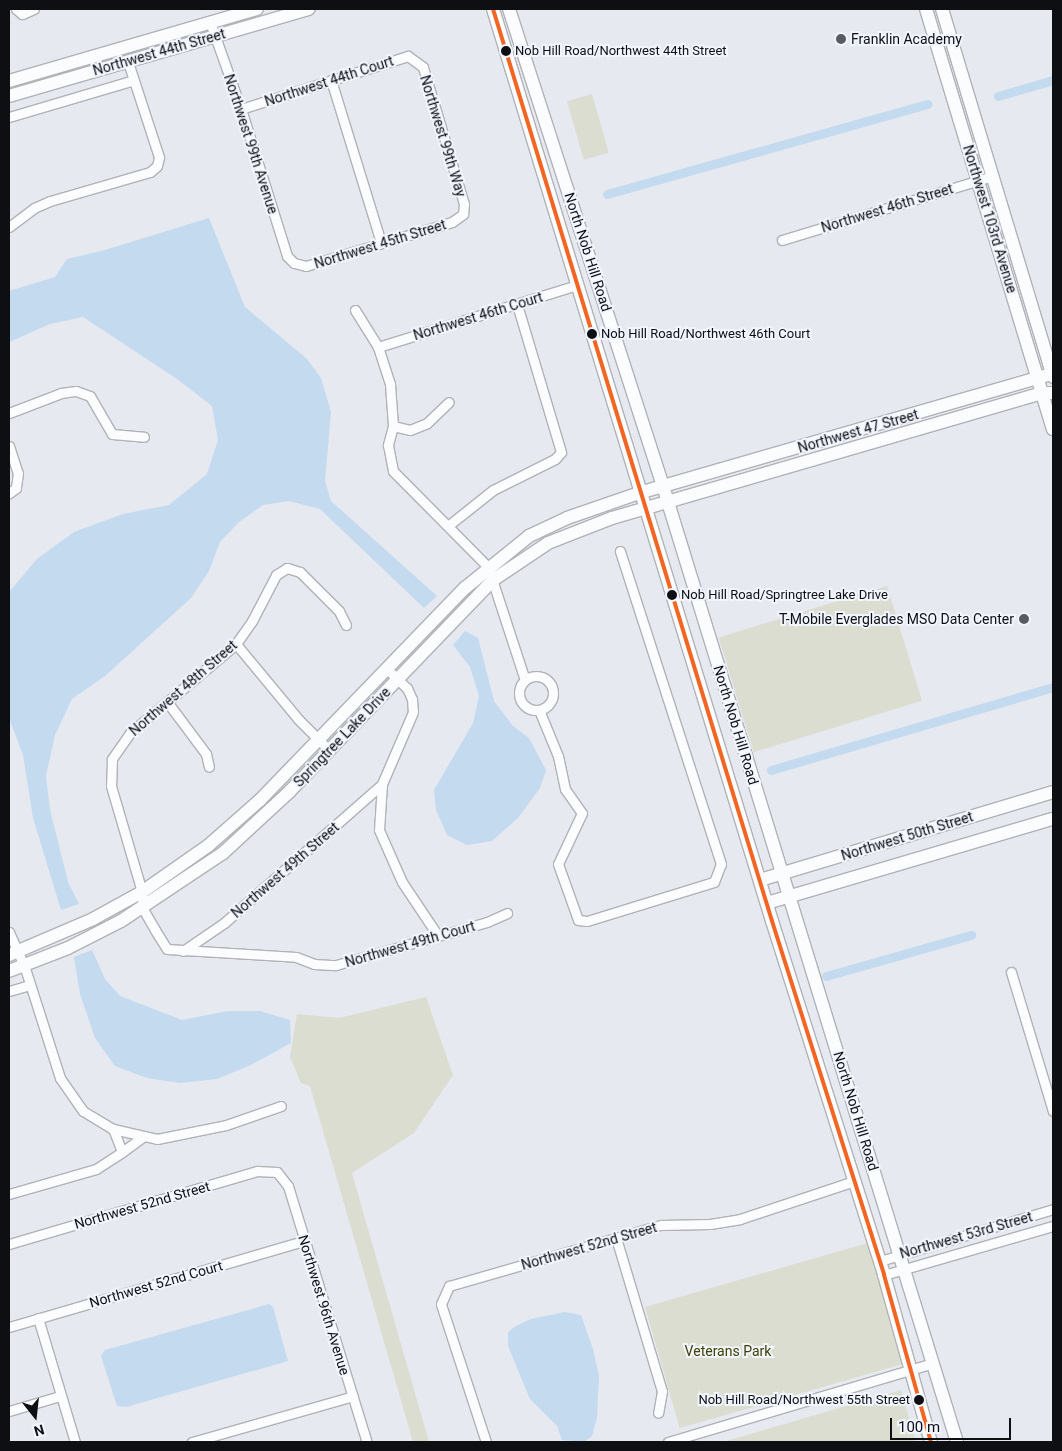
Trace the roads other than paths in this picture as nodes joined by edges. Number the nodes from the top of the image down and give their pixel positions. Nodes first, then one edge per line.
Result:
1 (16, 9) edge
2 (34, 9) edge
3 (256, 9) edge
4 (309, 9) edge
5 (493, 9) edge
6 (509, 9) edge
7 (926, 9) edge
8 (942, 9) edge
9 (210, 22) junction
10 (215, 36) junction
11 (415, 60) joint
12 (128, 62) junction
13 (134, 80) junction
14 (331, 80) junction
15 (9, 81) edge
16 (9, 96) edge
17 (241, 108) junction
18 (9, 117) edge
19 (993, 176) junction
20 (978, 180) junction
21 (463, 214) joint
22 (9, 227) edge
23 (782, 240) dead end
24 (380, 243) junction
25 (294, 264) joint
26 (577, 285) junction
27 (517, 304) junction
28 (355, 310) dead end
29 (378, 347) junction
30 (1053, 376) edge
31 (1038, 378) junction
32 (1048, 393) edge
33 (449, 402) dead end
34 (923, 412) junction
35 (9, 414) edge
36 (392, 426) junction
37 (927, 427) junction
38 (1053, 429) edge
39 (144, 437) dead end
40 (9, 446) edge
41 (768, 458) junction
42 (772, 472) junction
43 (663, 486) junction
44 (642, 492) junction
45 (9, 493) edge
46 (668, 502) junction
47 (646, 509) junction
48 (449, 525) junction
49 (620, 551) dead end
50 (488, 567) junction
51 (493, 580) junction
52 (346, 625) dead end
53 (236, 644) junction
54 (387, 669) junction
55 (398, 679) junction
56 (525, 680) junction
57 (168, 703) junction
58 (539, 710) junction
59 (318, 740) junction
60 (329, 750) junction
61 (209, 767) dead end
62 (382, 784) junction
63 (1053, 792) edge
64 (1053, 819) edge
65 (782, 872) junction
66 (760, 880) junction
67 (142, 892) junction
68 (788, 896) junction
69 (767, 903) junction
70 (143, 909) junction
71 (507, 912) dead end
72 (9, 932) edge
73 (438, 936) junction
74 (183, 951) junction
75 (14, 953) edge
76 (24, 965) junction
77 (9, 971) edge
78 (1011, 972) dead end
79 (30, 985) junction
80 (9, 991) edge
81 (281, 1106) dead end
82 (1053, 1111) edge
83 (113, 1129) junction
84 (144, 1136) junction
85 (122, 1152) junction
86 (277, 1172) joint
87 (854, 1181) junction
88 (9, 1194) edge
89 (1053, 1209) edge
90 (1053, 1226) edge
91 (616, 1238) junction
92 (304, 1241) junction
93 (9, 1244) edge
94 (900, 1254) junction
95 (880, 1261) junction
96 (905, 1269) junction
97 (884, 1275) junction
98 (38, 1318) junction
99 (9, 1327) edge
100 (933, 1363) junction
101 (912, 1369) junction
102 (60, 1396) junction
103 (352, 1396) junction
104 (9, 1411) edge
105 (658, 1413) dead end
106 (75, 1442) edge
107 (192, 1442) edge
108 (367, 1442) edge
109 (486, 1442) edge
110 (668, 1442) edge
111 (931, 1442) edge
112 (957, 1442) edge

1 - 2 street
3 - 9 street, Northwest 44th Street
4 - 10 street, Northwest 44th Street
5 - 26 street, North Nob Hill Road
6 - 43 street, North Nob Hill Road
7 - 20 street, Northwest 103rd Avenue
8 - 19 street, Northwest 103rd Avenue
9 - 10 street, Northwest 99th Avenue
9 - 15 street, Northwest 44th Street
10 - 12 street, Northwest 44th Street
10 - 17 street, Northwest 99th Avenue
11 - 14 street, Northwest 44th Court
11 - 21 street, Northwest 99th Way
12 - 13 street
12 - 16 street, Northwest 44th Street
13 - 18 street
13 - 22 street
14 - 17 street, Northwest 44th Court
14 - 24 street
17 - 25 street, Northwest 99th Avenue
19 - 20 street, Northwest 46th Street
19 - 30 street, Northwest 103rd Avenue
20 - 23 street, Northwest 46th Street
20 - 31 street, Northwest 103rd Avenue
21 - 24 street, Northwest 45th Street
24 - 25 street, Northwest 45th Street
26 - 27 street, Northwest 46th Court
26 - 44 street, North Nob Hill Road
27 - 29 street, Northwest 46th Court
27 - 48 street
28 - 29 street
29 - 36 street
30 - 31 street, Northwest 47 Street
31 - 32 street, Northwest 103rd Avenue
31 - 34 street, Northwest 47 Street
32 - 37 street, Northwest 47 Street
32 - 38 street, Northwest 103rd Avenue
33 - 36 street
34 - 37 street
34 - 41 street, Northwest 47 Street
35 - 39 street
36 - 48 street
37 - 42 street, Northwest 47 Street
40 - 45 street
41 - 42 street
41 - 43 street, Northwest 47 Street
42 - 46 street, Northwest 47 Street
43 - 44 street, Northwest 47 Street
43 - 46 street, North Nob Hill Road
44 - 47 street, North Nob Hill Road
44 - 50 street, Northwest 47 Street
46 - 47 street, Springtree Lake Drive
46 - 65 street, North Nob Hill Road
47 - 51 street, Springtree Lake Drive
47 - 66 street, North Nob Hill Road
48 - 50 street
49 - 58 street
50 - 51 street
50 - 54 street, Springtree Lake Drive
51 - 55 street, Springtree Lake Drive
51 - 56 street
52 - 53 street, Northwest 48th Street
53 - 57 street, Northwest 48th Street
53 - 59 street
54 - 55 street
54 - 59 street, Springtree Lake Drive
55 - 60 street, Springtree Lake Drive
55 - 62 street
56 - 58 street
56 - 58 street
57 - 61 street
57 - 67 street, Northwest 48th Street
59 - 60 street
59 - 67 street, Springtree Lake Drive
60 - 70 street, Springtree Lake Drive
62 - 73 street
62 - 74 street, Northwest 49th Street
63 - 65 street, Northwest 50th Street
64 - 68 street, Northwest 50th Street
65 - 66 street, Northwest 50th Street
65 - 68 street, North Nob Hill Road
66 - 69 street, North Nob Hill Road
67 - 70 street, Northwest 49th Court
67 - 75 street, Springtree Lake Drive
68 - 69 street, Northwest 50th Street
68 - 94 street, North Nob Hill Road
69 - 87 street, North Nob Hill Road
70 - 74 street, Northwest 49th Court
70 - 76 street, Springtree Lake Drive
71 - 73 street, Northwest 49th Court
72 - 75 street
73 - 74 street, Northwest 49th Court
75 - 76 street
76 - 77 street, Springtree Lake Drive
76 - 79 street
78 - 82 street
79 - 80 street
79 - 83 street
81 - 84 street
83 - 84 street
83 - 85 street
84 - 85 street
85 - 88 street
86 - 92 street, Northwest 96th Avenue
86 - 93 street, Northwest 52nd Street
87 - 91 street, Northwest 52nd Street
87 - 95 street, North Nob Hill Road
89 - 94 street, Northwest 53rd Street
90 - 96 street, Northwest 53rd Street
91 - 105 street
91 - 109 street, Northwest 52nd Street
92 - 98 street, Northwest 52nd Court
92 - 103 street, Northwest 96th Avenue
94 - 95 street, Northwest 53rd Street
94 - 96 street, North Nob Hill Road
95 - 97 street, North Nob Hill Road
96 - 97 street, Northwest 53rd Street
96 - 100 street, North Nob Hill Road
97 - 101 street, North Nob Hill Road
98 - 99 street, Northwest 52nd Court
98 - 102 street
100 - 101 street
100 - 112 street, North Nob Hill Road
101 - 110 street
101 - 111 street, North Nob Hill Road
102 - 104 street
102 - 106 street
103 - 107 street
103 - 108 street, Northwest 96th Avenue

